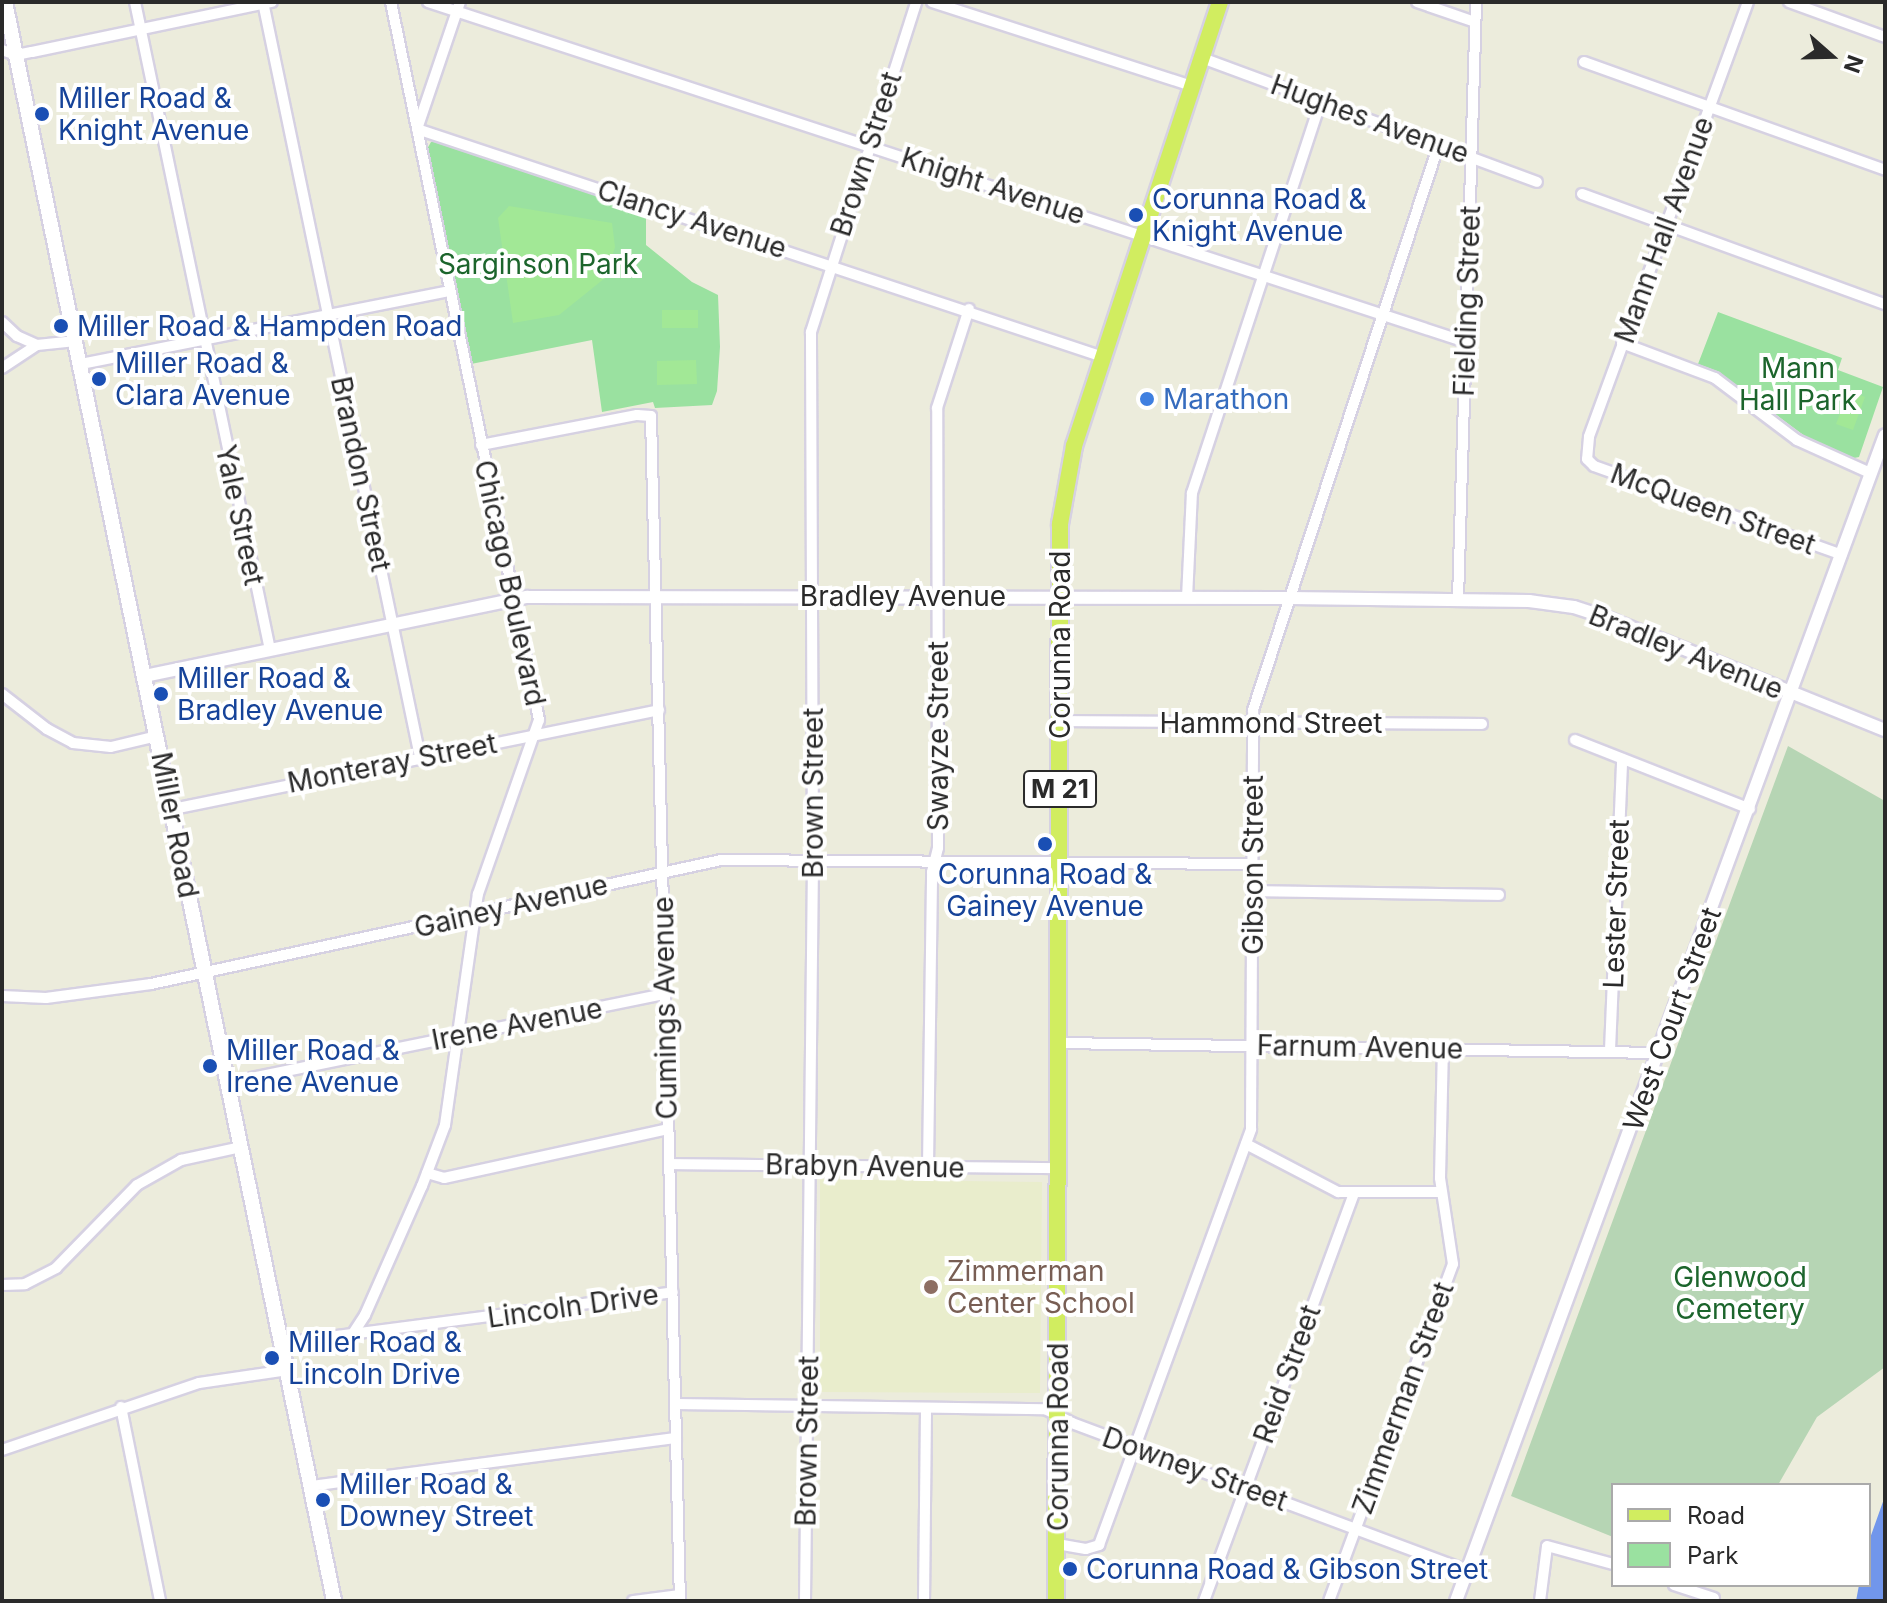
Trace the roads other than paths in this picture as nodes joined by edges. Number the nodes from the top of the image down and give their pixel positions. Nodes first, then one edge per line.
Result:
1 (5, 2) edge
2 (135, 2) edge
3 (391, 2) edge
4 (428, 2) edge
5 (916, 2) edge
6 (932, 2) edge
7 (1220, 2) edge
8 (1417, 2) edge
9 (1476, 2) edge
10 (1748, 2) edge
11 (1789, 2) edge
12 (266, 3) edge
13 (459, 7) edge
14 (1475, 22) junction
15 (140, 28) junction
16 (1885, 37) edge
17 (9, 52) edge
18 (1202, 58) junction
19 (1584, 62) dead end
20 (1192, 86) junction
21 (1321, 101) junction
22 (1710, 107) junction
23 (417, 129) junction
24 (1439, 144) junction
25 (869, 146) junction
26 (1471, 156) junction
27 (1885, 170) edge
28 (1537, 182) dead end
29 (1582, 194) dead end
30 (1667, 226) junction
31 (1143, 236) junction
32 (830, 265) junction
33 (1264, 275) junction
34 (449, 291) junction
35 (1885, 304) edge
36 (969, 309) junction
37 (327, 314) junction
38 (1384, 315) junction
39 (2, 322) edge
40 (205, 340) junction
41 (76, 341) junction
42 (1466, 342) junction
43 (1622, 343) junction
44 (37, 345) junction
45 (1103, 357) junction
46 (81, 364) junction
47 (2, 368) edge
48 (1885, 435) edge
49 (481, 445) junction
50 (1587, 459) joint
51 (1882, 459) edge
52 (1870, 473) junction
53 (1842, 555) junction
54 (656, 596) junction
55 (813, 596) junction
56 (938, 596) junction
57 (1060, 597) junction
58 (1187, 598) junction
59 (1289, 598) junction
60 (1458, 599) junction
61 (514, 600) junction
62 (393, 625) junction
63 (270, 650) junction
64 (145, 676) junction
65 (2, 694) edge
66 (1792, 695) junction
67 (659, 710) junction
68 (1060, 721) junction
69 (1253, 723) junction
70 (1482, 724) dead end
71 (1885, 730) edge
72 (537, 733) junction
73 (157, 736) junction
74 (1575, 740) dead end
75 (420, 757) junction
76 (1622, 759) junction
77 (173, 809) junction
78 (1750, 809) junction
79 (813, 859) junction
80 (936, 859) junction
81 (1060, 862) junction
82 (1253, 864) junction
83 (662, 872) junction
84 (1253, 891) junction
85 (1499, 895) dead end
86 (474, 911) junction
87 (204, 974) junction
88 (666, 994) junction
89 (2, 996) edge
90 (457, 1035) junction
91 (1061, 1043) junction
92 (1252, 1046) junction
93 (1443, 1048) junction
94 (1610, 1050) junction
95 (1659, 1053) junction
96 (227, 1083) junction
97 (668, 1129) junction
98 (1246, 1144) junction
99 (241, 1147) junction
100 (669, 1164) junction
101 (811, 1165) junction
102 (928, 1166) junction
103 (1060, 1168) junction
104 (427, 1173) junction
105 (1441, 1192) junction
106 (1354, 1193) junction
107 (2, 1285) edge
108 (673, 1292) junction
109 (354, 1332) junction
110 (282, 1343) junction
111 (288, 1370) junction
112 (676, 1404) junction
113 (807, 1405) junction
114 (121, 1407) junction
115 (926, 1408) junction
116 (1058, 1416) junction
117 (676, 1438) junction
118 (1135, 1446) junction
119 (2, 1450) edge
120 (311, 1486) junction
121 (1245, 1488) junction
122 (1355, 1529) junction
123 (1057, 1544) junction
124 (1611, 1563) edge
125 (1467, 1571) junction
126 (1680, 1587) edge
127 (680, 1598) edge
128 (1714, 1598) dead end
129 (160, 1601) edge
130 (334, 1601) edge
131 (633, 1601) edge
132 (805, 1601) edge
133 (924, 1601) edge
134 (1056, 1601) edge
135 (1204, 1601) edge
136 (1329, 1601) edge
137 (1456, 1601) edge
138 (1540, 1601) edge

1 - 17 main road, Miller Road
2 - 15 street, Yale Street
3 - 23 street, Chicago Boulevard
4 - 13 street, Knight Avenue
5 - 25 street, Brown Street
6 - 20 street
7 - 18 main road, Corunna Road / M 21
8 - 14 street
9 - 14 street, Fielding Street
10 - 22 street, Mann Hall Avenue
11 - 16 street
12 - 15 street
12 - 37 street, Brandon Street
13 - 23 street
13 - 25 street, Knight Avenue
14 - 26 street, Fielding Street
15 - 17 street
15 - 40 street, Yale Street
17 - 41 main road, Miller Road
18 - 20 main road, Corunna Road / M 21
18 - 21 street, Hughes Avenue
19 - 22 street
20 - 31 main road, Corunna Road / M 21
21 - 24 street, Hughes Avenue
21 - 33 street
22 - 27 street
22 - 30 street, Mann Hall Avenue
23 - 32 street, Clancy Avenue
23 - 34 street, Chicago Boulevard
24 - 26 street, Hughes Avenue
24 - 38 street, Gibson Street
25 - 31 street, Knight Avenue
25 - 32 street, Brown Street
26 - 28 street, Hughes Avenue
26 - 42 street, Fielding Street
29 - 30 street
30 - 35 street
30 - 43 street, Mann Hall Avenue
31 - 33 street, Knight Avenue
31 - 45 main road, Corunna Road / M 21
32 - 36 street, Clancy Avenue
32 - 55 street, Brown Street
33 - 38 street, Knight Avenue
33 - 58 street
34 - 37 street
34 - 49 street, Chicago Boulevard
36 - 45 street, Clancy Avenue
36 - 56 street, Swayze Street
37 - 40 street
37 - 62 street, Brandon Street
38 - 42 street, Knight Avenue
38 - 59 street, Gibson Street
39 - 44 street
40 - 46 street
40 - 63 street, Yale Street
41 - 44 street
41 - 46 main road, Miller Road
42 - 60 street, Fielding Street
43 - 50 street, Mann Hall Avenue
43 - 52 street
44 - 47 street
45 - 57 main road, Corunna Road / M 21
46 - 64 main road, Miller Road
48 - 51 street, West Court Street
49 - 54 street, Cumings Avenue
49 - 61 street, Chicago Boulevard
50 - 53 street, McQueen Street
51 - 52 street, West Court Street
52 - 53 street, West Court Street
53 - 66 street, West Court Street
54 - 55 street, Bradley Avenue
54 - 61 street, Bradley Avenue
54 - 67 street, Cumings Avenue
55 - 56 street, Bradley Avenue
55 - 79 street, Brown Street
56 - 57 street, Bradley Avenue
56 - 80 street, Swayze Street
57 - 58 street, Bradley Avenue
57 - 68 main road, Corunna Road / M 21
58 - 59 street, Bradley Avenue
59 - 60 street, Bradley Avenue
59 - 69 street, Gibson Street
60 - 66 street, Bradley Avenue
61 - 62 street, Bradley Avenue
61 - 72 street, Chicago Boulevard
62 - 63 street, Bradley Avenue
62 - 75 street, Brandon Street
63 - 64 street, Bradley Avenue
64 - 73 main road, Miller Road
65 - 73 street
66 - 71 street, Bradley Avenue
66 - 78 street, West Court Street
67 - 72 street, Monteray Street
67 - 83 street, Cumings Avenue
68 - 69 street, Hammond Street
68 - 81 main road, Corunna Road / M 21
69 - 70 street, Hammond Street
69 - 82 street, Gibson Street
72 - 75 street, Monteray Street
72 - 86 street, Chicago Boulevard
73 - 77 main road, Miller Road
74 - 76 street
75 - 77 street, Monteray Street
76 - 78 street
76 - 94 street, Lester Street
77 - 87 main road, Miller Road
78 - 95 street, West Court Street
79 - 80 street, Gainey Avenue
79 - 83 street, Gainey Avenue
79 - 101 street, Brown Street
80 - 81 street, Gainey Avenue
80 - 102 street, Swayze Street
81 - 82 street, Gainey Avenue
81 - 91 main road, Corunna Road / M 21
82 - 84 street, Gibson Street
83 - 86 street, Gainey Avenue
83 - 88 street, Cumings Avenue
84 - 85 street
84 - 92 street, Gibson Street
86 - 87 street, Gainey Avenue
86 - 90 street, Chicago Boulevard
87 - 89 street, Gainey Avenue
87 - 96 main road, Miller Road
88 - 90 street, Irene Avenue
88 - 97 street, Cumings Avenue
90 - 96 street, Irene Avenue
90 - 104 street, Chicago Boulevard
91 - 92 street, Farnum Avenue
91 - 103 main road, Corunna Road / M 21
92 - 93 street, Farnum Avenue
92 - 98 street, Gibson Street
93 - 94 street, Farnum Avenue
93 - 105 street, Zimmerman Street
94 - 95 street, Farnum Avenue
95 - 125 street, West Court Street
96 - 99 main road, Miller Road
97 - 100 street, Cumings Avenue
97 - 104 street
98 - 106 street
98 - 118 street, Gibson Street
99 - 107 street
99 - 110 main road, Miller Road
100 - 101 street, Brabyn Avenue
100 - 108 street, Cumings Avenue
101 - 102 street, Brabyn Avenue
101 - 113 street, Brown Street
102 - 103 street, Brabyn Avenue
103 - 116 main road, Corunna Road / M 21
104 - 109 street, Chicago Boulevard
105 - 106 street
105 - 122 street, Zimmerman Street
106 - 121 street, Reid Street
108 - 109 street, Lincoln Drive
108 - 112 street, Cumings Avenue
109 - 110 street, Lincoln Drive
110 - 111 main road, Miller Road
111 - 114 street
111 - 120 main road, Miller Road
112 - 113 street, Downey Street
112 - 117 street, Cumings Avenue
113 - 115 street, Downey Street
113 - 132 street, Brown Street
114 - 119 street
114 - 129 street
115 - 116 street, Downey Street
115 - 133 street
116 - 118 street, Downey Street
116 - 123 main road, Corunna Road / M 21
117 - 120 street
117 - 127 street, Cumings Avenue
118 - 121 street, Downey Street
118 - 123 street, Gibson Street
120 - 130 main road, Miller Road
121 - 122 street, Downey Street
121 - 135 street, Reid Street
122 - 125 street, Downey Street
122 - 136 street, Zimmerman Street
123 - 134 main road, Corunna Road / M 21
124 - 138 street
125 - 137 street, West Court Street
126 - 128 street
127 - 131 street

